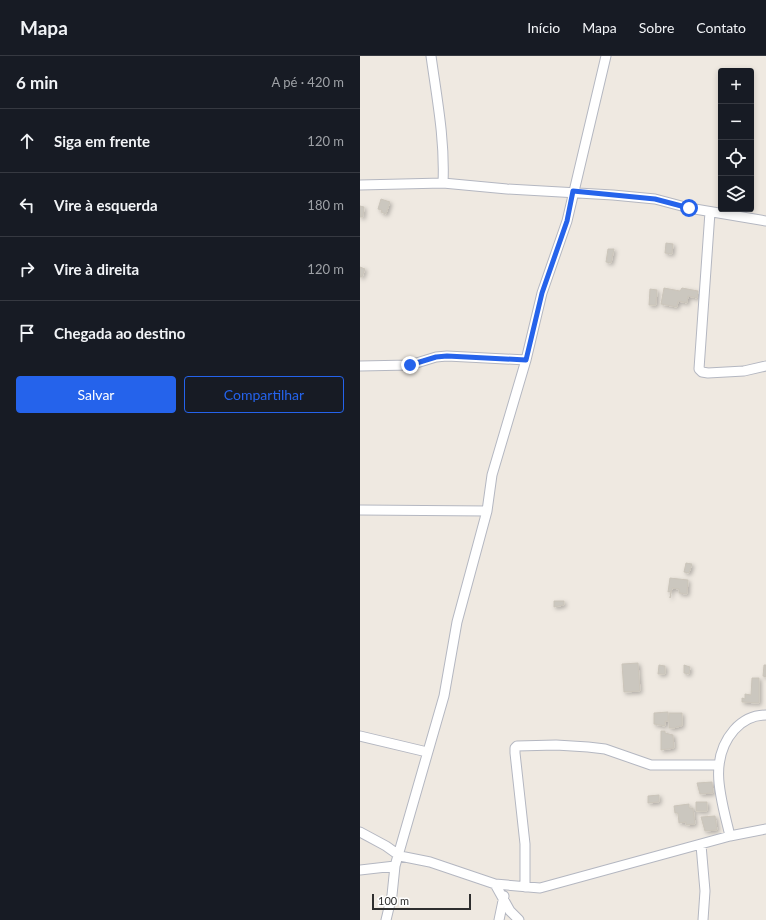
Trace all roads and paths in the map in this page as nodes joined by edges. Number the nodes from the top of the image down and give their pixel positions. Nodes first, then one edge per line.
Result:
1 (431, 56) edge
2 (606, 56) edge
3 (443, 183) junction
4 (360, 185) edge
5 (573, 191) junction
6 (710, 212) junction
7 (766, 221) edge
8 (526, 360) junction
9 (360, 366) edge
10 (766, 366) edge
11 (360, 510) edge
12 (487, 511) junction
13 (766, 715) edge
14 (360, 736) edge
15 (427, 752) junction
16 (718, 765) junction
17 (766, 829) edge
18 (360, 832) edge
19 (730, 836) junction
20 (404, 840) junction
21 (701, 845) junction
22 (386, 846) junction
23 (400, 856) junction
24 (395, 866) junction
25 (360, 870) edge
26 (495, 884) junction
27 (512, 886) junction
28 (525, 887) junction
29 (504, 897) junction
30 (386, 920) edge
31 (499, 920) edge
32 (519, 920) edge
33 (703, 920) edge

1 - 3 street
2 - 5 street
3 - 4 street
3 - 5 street
5 - 6 street
5 - 8 street
6 - 7 street
6 - 10 street
8 - 9 street
8 - 12 street
11 - 12 street
12 - 15 street
13 - 16 street
14 - 15 street
15 - 20 street
16 - 19 street
16 - 28 street
17 - 19 street
18 - 22 street
19 - 21 street
20 - 22 street
20 - 23 street
21 - 28 street
21 - 33 street
22 - 23 street
23 - 24 street
23 - 26 street
24 - 25 street
24 - 30 street
26 - 27 street
26 - 29 street
27 - 28 street
27 - 29 street
29 - 31 street
29 - 32 street

